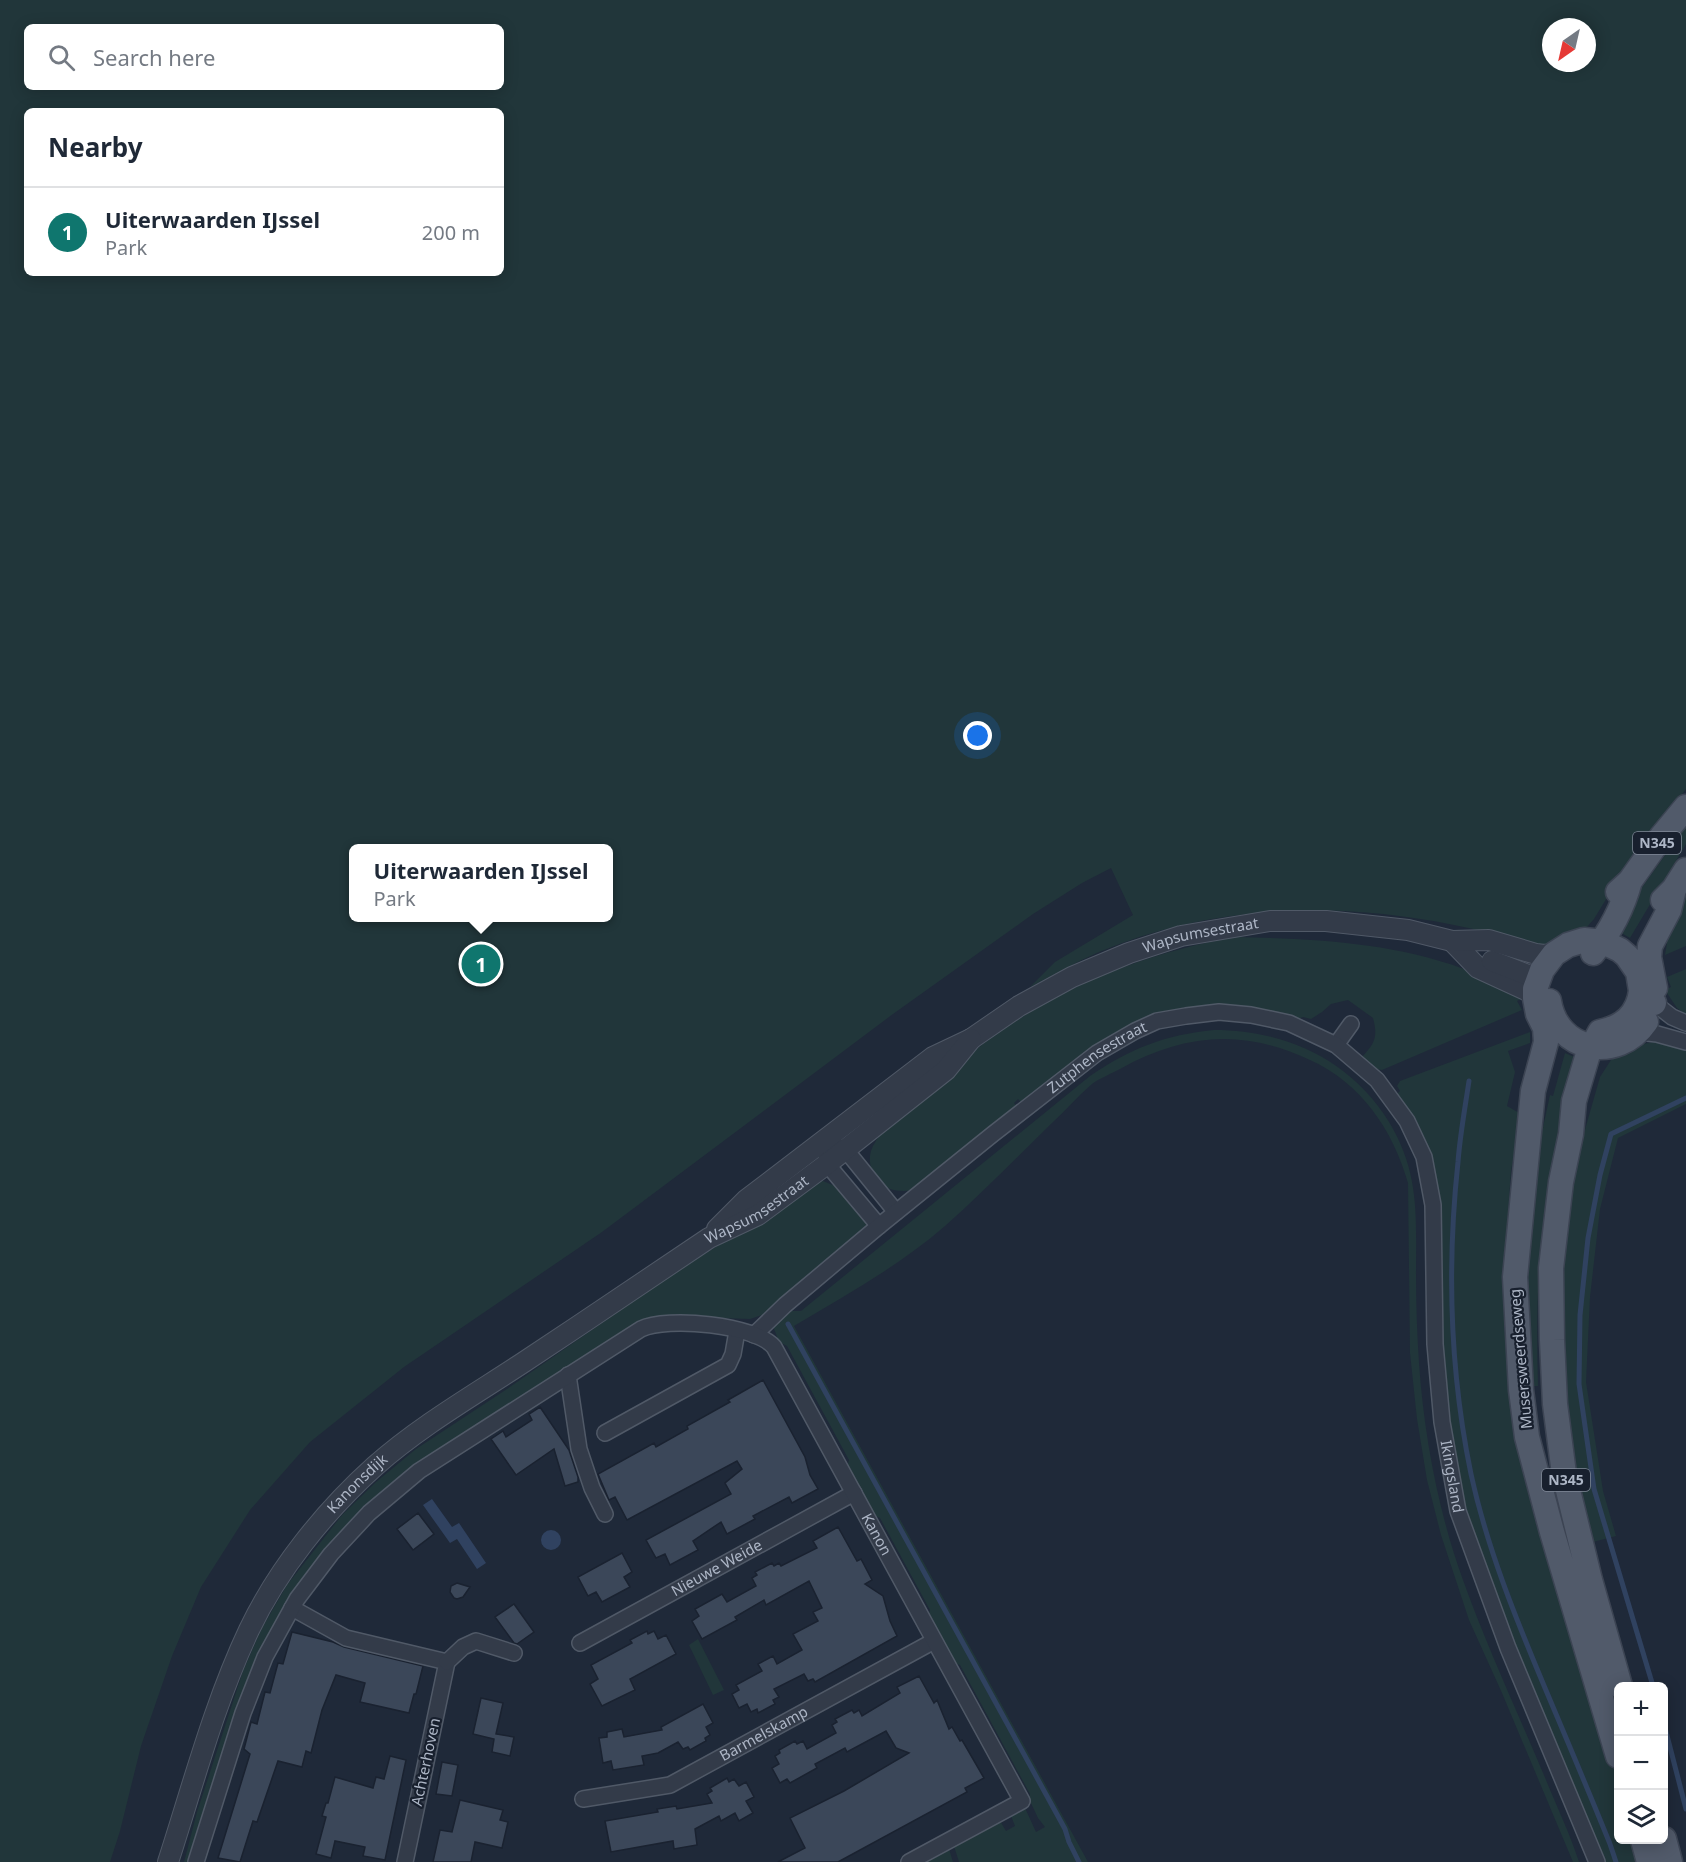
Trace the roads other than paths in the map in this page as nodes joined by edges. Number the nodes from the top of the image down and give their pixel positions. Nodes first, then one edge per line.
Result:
1 (1686, 807) edge
2 (1680, 879) edge
3 (1452, 941) junction
4 (1593, 941) junction
5 (1554, 954) junction
6 (1642, 965) junction
7 (1541, 988) junction
8 (1648, 997) junction
9 (1686, 1023) edge
10 (1351, 1024) dead end
11 (1552, 1027) junction
12 (1638, 1032) junction
13 (971, 1039) junction
14 (1686, 1042) edge
15 (1336, 1045) junction
16 (1599, 1047) junction
17 (1377, 1080) joint
18 (823, 1139) junction
19 (845, 1149) junction
20 (827, 1164) junction
21 (896, 1212) junction
22 (879, 1226) junction
23 (709, 1238) junction
24 (737, 1331) junction
25 (754, 1335) junction
26 (568, 1375) junction
27 (605, 1433) dead end
28 (854, 1493) junction
29 (605, 1514) dead end
30 (292, 1608) junction
31 (934, 1641) junction
32 (580, 1643) dead end
33 (514, 1653) dead end
34 (447, 1662) junction
35 (1619, 1682) edge
36 (1614, 1742) edge
37 (583, 1799) dead end
38 (1644, 1844) edge
39 (1665, 1844) edge
40 (168, 1862) edge
41 (196, 1862) edge
42 (405, 1862) edge
43 (909, 1862) edge
44 (1597, 1862) edge
45 (1649, 1862) edge
46 (1670, 1862) edge

1 - 4 main road, N345
2 - 6 main road, N345
3 - 5 street, Wapsumsestraat
3 - 7 street
3 - 13 street, Wapsumsestraat
4 - 5 main road, N345
4 - 6 main road
4 - 7 main road, N345
5 - 7 main road
6 - 8 main road, N345
7 - 11 main road, N345
8 - 9 street
8 - 12 main road
8 - 16 main road, N345
10 - 15 street
11 - 16 main road
11 - 36 main road, Musersweerdseweg / N345
12 - 14 street
12 - 16 main road
13 - 18 street, Wapsumsestraat
13 - 19 street, Wapsumsestraat
15 - 17 street, Zutphensestraat
15 - 21 street, Zutphensestraat
16 - 35 main road, Musersweerdseweg / N345
17 - 44 street, Ikingsland
18 - 19 street
18 - 20 street
18 - 23 street, Wapsumsestraat
19 - 20 street, Wapsumsestraat
19 - 21 street
20 - 22 street
20 - 23 street, Wapsumsestraat
21 - 22 street, Zutphensestraat
22 - 25 street, Zutphensestraat
23 - 40 street, Kanonsdijk
24 - 25 street, Kanon
24 - 26 street, Kanonsdijk
24 - 27 street
25 - 28 street, Kanon
26 - 29 street
26 - 30 street, Kanonsdijk
28 - 31 street, Kanon
28 - 32 street, Nieuwe Weide
30 - 34 street
30 - 41 street, Kanonsdijk
31 - 37 street, Barmelskamp
31 - 43 street, Kanon
33 - 34 street
34 - 42 street, Achterhoven
38 - 45 main road
39 - 46 main road

